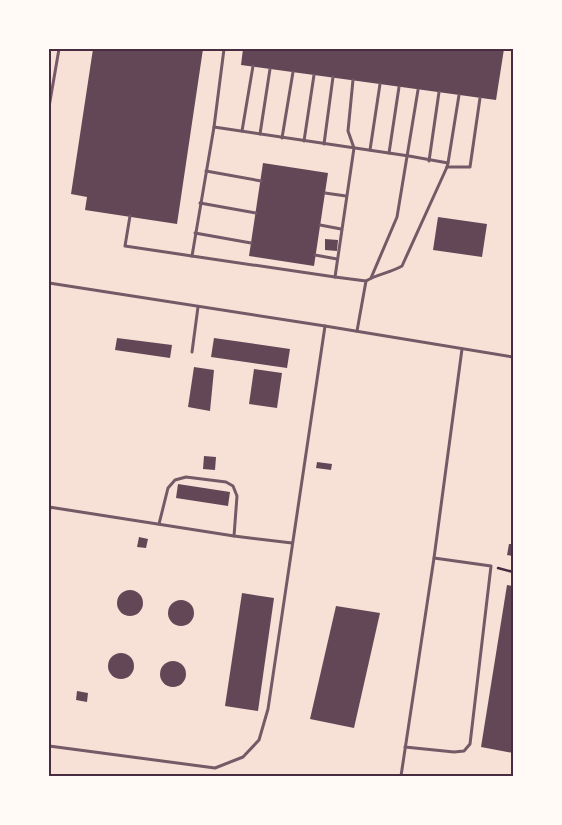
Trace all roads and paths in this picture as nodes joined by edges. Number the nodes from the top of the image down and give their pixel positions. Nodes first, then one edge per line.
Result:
1 (59, 49) edge
2 (224, 49) edge
3 (253, 66) dead end
4 (270, 69) dead end
5 (293, 72) dead end
6 (314, 75) dead end
7 (333, 78) dead end
8 (354, 80) dead end
9 (380, 84) dead end
10 (399, 87) dead end
11 (418, 90) dead end
12 (440, 92) dead end
13 (460, 95) dead end
14 (480, 98) dead end
15 (49, 107) edge
16 (214, 127) junction
17 (242, 131) junction
18 (260, 134) junction
19 (282, 138) junction
20 (304, 141) junction
21 (324, 144) junction
22 (354, 148) junction
23 (370, 150) junction
24 (389, 153) junction
25 (408, 156) junction
26 (429, 161) junction
27 (448, 165) junction
28 (206, 171) junction
29 (261, 181) dead end
30 (325, 193) dead end
31 (346, 196) junction
32 (200, 203) junction
33 (256, 213) dead end
34 (130, 216) dead end
35 (320, 225) dead end
36 (341, 229) junction
37 (195, 233) junction
38 (251, 243) dead end
39 (315, 255) dead end
40 (192, 256) junction
41 (337, 259) junction
42 (334, 277) junction
43 (371, 278) junction
44 (366, 282) junction
45 (49, 283) edge
46 (198, 307) junction
47 (324, 326) junction
48 (357, 331) junction
49 (462, 349) junction
50 (192, 352) dead end
51 (513, 357) edge
52 (49, 508) edge
53 (49, 514) edge
54 (159, 524) junction
55 (234, 536) junction
56 (292, 543) junction
57 (434, 558) junction
58 (491, 566) junction
59 (513, 572) edge
60 (49, 746) edge
61 (405, 747) junction
62 (401, 776) edge

1 - 15 lane
2 - 16 lane
3 - 17 lane
4 - 18 lane
5 - 19 lane
6 - 20 lane
7 - 21 lane
8 - 22 lane
9 - 23 lane
10 - 24 lane
11 - 25 lane
12 - 26 lane
13 - 27 lane
14 - 27 lane
16 - 17 lane
16 - 28 lane
17 - 18 lane
18 - 19 lane
19 - 20 lane
20 - 21 lane
21 - 22 lane
22 - 23 lane
22 - 31 lane
23 - 24 lane
24 - 25 lane
25 - 26 lane
25 - 43 lane
26 - 27 lane
27 - 43 lane
28 - 29 lane
28 - 32 lane
30 - 31 lane
31 - 36 lane
32 - 33 lane
32 - 37 lane
34 - 40 lane
35 - 36 lane
36 - 41 lane
37 - 38 lane
37 - 40 lane
39 - 41 lane
40 - 42 lane
41 - 42 lane
42 - 44 lane
43 - 44 lane
44 - 48 lane
45 - 46 lane
46 - 47 lane
46 - 50 lane
47 - 48 lane
47 - 56 lane
48 - 49 lane
49 - 51 lane
49 - 57 lane
52 - 53 lane
52 - 54 lane
54 - 55 lane
54 - 55 lane
55 - 56 lane
56 - 60 lane
57 - 58 lane
57 - 61 lane
58 - 59 path
58 - 61 lane
61 - 62 lane

